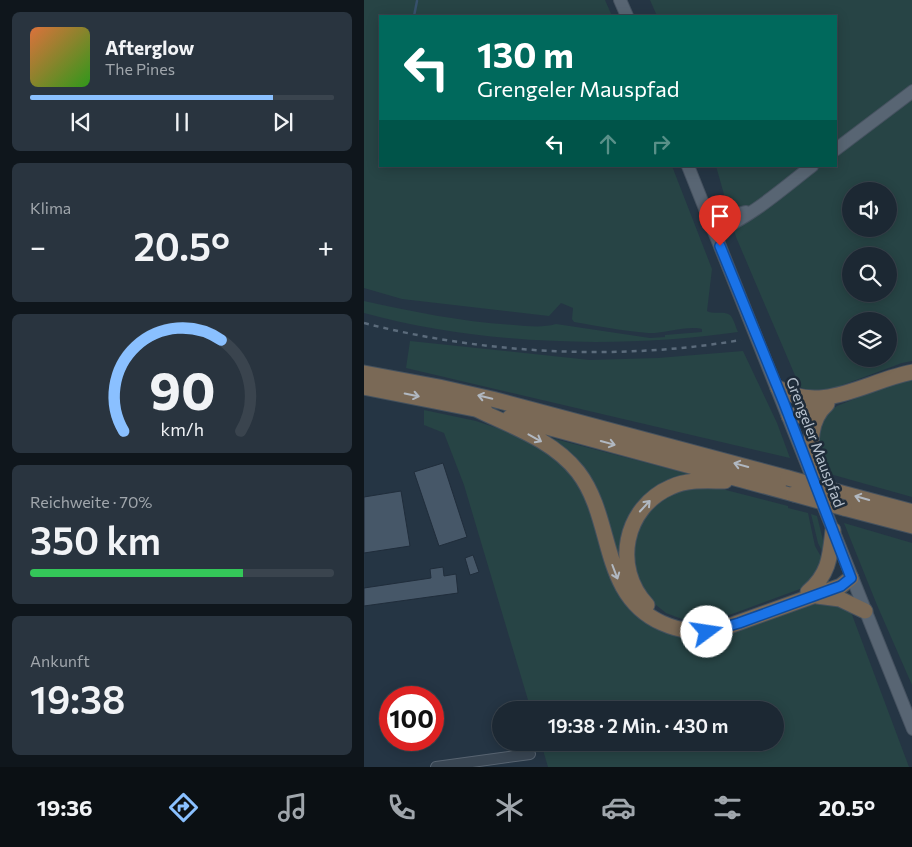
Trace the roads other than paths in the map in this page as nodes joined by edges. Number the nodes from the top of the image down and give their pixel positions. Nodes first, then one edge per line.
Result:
1 (620, 0) edge
2 (627, 15) edge
3 (912, 91) edge
4 (837, 148) edge
5 (688, 167) edge
6 (811, 167) edge
7 (705, 209) junction
8 (754, 210) junction
9 (715, 232) junction
10 (912, 372) edge
11 (364, 373) edge
12 (364, 387) edge
13 (778, 388) junction
14 (826, 401) junction
15 (476, 409) junction
16 (789, 416) junction
17 (745, 480) junction
18 (813, 480) junction
19 (886, 505) junction
20 (912, 505) edge
21 (912, 512) edge
22 (912, 526) edge
23 (833, 530) junction
24 (851, 578) junction
25 (811, 594) junction
26 (865, 612) junction
27 (912, 729) edge
28 (530, 754) dead end
29 (436, 767) edge

1 - 2 main road
3 - 4 main road
5 - 7 main road, Grengeler Mauspfad
6 - 8 main road
7 - 8 main road
7 - 9 main road, Grengeler Mauspfad
8 - 9 main road
9 - 13 main road, Grengeler Mauspfad
10 - 14 highway
19 -> 11 highway, bridge
12 -> 15 highway
13 - 14 highway
13 - 16 main road, Grengeler Mauspfad
14 - 16 highway
14 - 18 highway
15 -> 17 highway
15 -> 25 highway
16 - 18 main road, Grengeler Mauspfad
17 - 22 highway, bridge
25 -> 17 highway
18 - 23 main road, Grengeler Mauspfad
19 - 20 highway
19 - 21 highway
23 - 24 main road, Grengeler Mauspfad
23 - 25 highway
24 - 25 highway
24 - 26 main road, Grengeler Mauspfad
25 - 26 highway
26 - 27 main road, Grengeler Mauspfad
28 - 29 street

